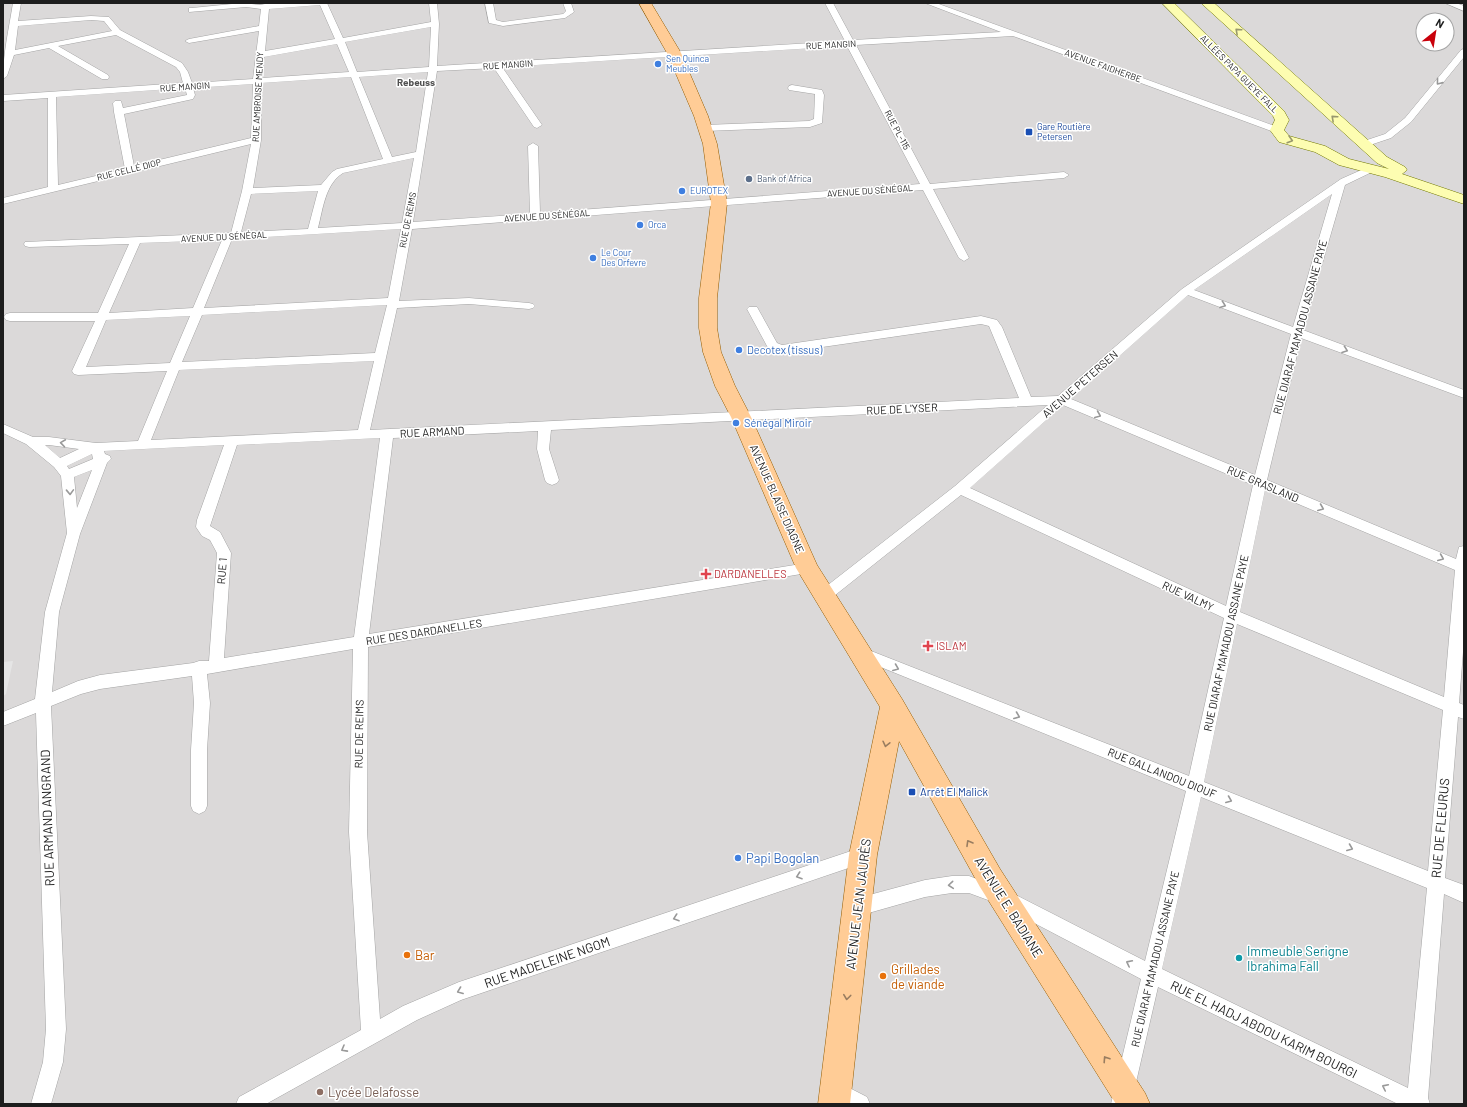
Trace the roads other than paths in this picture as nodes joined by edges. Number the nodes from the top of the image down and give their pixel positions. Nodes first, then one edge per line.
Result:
1 (17, 3) edge
2 (322, 3) edge
3 (433, 3) edge
4 (489, 3) edge
5 (567, 3) edge
6 (645, 3) edge
7 (829, 3) edge
8 (929, 3) edge
9 (1168, 3) edge
10 (1207, 3) edge
11 (1449, 3) edge
12 (246, 4) edge
13 (265, 5) edge
14 (1464, 9) edge
15 (192, 10) dead end
16 (16, 24) junction
17 (435, 24) junction
18 (263, 28) junction
19 (117, 32) junction
20 (1013, 34) junction
21 (340, 40) junction
22 (189, 41) dead end
23 (852, 44) junction
24 (50, 45) junction
25 (1464, 52) edge
26 (10, 53) junction
27 (674, 53) junction
28 (260, 55) junction
29 (496, 65) junction
30 (433, 70) junction
31 (354, 75) junction
32 (3, 76) edge
33 (105, 77) dead end
34 (257, 82) junction
35 (189, 86) junction
36 (792, 88) dead end
37 (117, 92) junction
38 (52, 96) junction
39 (3, 98) edge
40 (119, 112) junction
41 (538, 125) dead end
42 (705, 128) junction
43 (1277, 130) junction
44 (256, 140) junction
45 (1364, 144) junction
46 (533, 146) dead end
47 (1320, 149) junction
48 (420, 154) junction
49 (388, 160) junction
50 (1344, 162) junction
51 (1376, 165) junction
52 (130, 170) junction
53 (1064, 175) dead end
54 (1342, 182) junction
55 (927, 187) junction
56 (53, 188) junction
57 (324, 188) junction
58 (247, 191) junction
59 (1464, 200) edge
60 (3, 201) edge
61 (719, 203) junction
62 (535, 217) junction
63 (406, 226) junction
64 (312, 232) junction
65 (232, 237) junction
66 (135, 242) junction
67 (29, 244) dead end
68 (964, 258) dead end
69 (1186, 291) junction
70 (393, 303) junction
71 (529, 306) dead end
72 (753, 310) dead end
73 (199, 311) junction
74 (10, 317) dead end
75 (102, 317) junction
76 (1297, 332) junction
77 (380, 357) junction
78 (175, 366) junction
79 (1464, 394) edge
80 (1062, 400) junction
81 (1027, 402) junction
82 (741, 417) junction
83 (546, 427) junction
84 (3, 428) edge
85 (387, 434) junction
86 (363, 435) junction
87 (31, 441) junction
88 (232, 442) junction
89 (142, 446) junction
90 (123, 447) junction
91 (96, 448) junction
92 (101, 462) junction
93 (59, 464) junction
94 (67, 475) junction
95 (552, 480) dead end
96 (1260, 483) junction
97 (960, 489) junction
98 (73, 534) junction
99 (1463, 562) edge
100 (807, 568) junction
101 (824, 596) junction
102 (1232, 616) junction
103 (361, 642) junction
104 (860, 653) junction
105 (216, 666) junction
106 (199, 667) junction
107 (43, 702) junction
108 (893, 706) junction
109 (1457, 709) edge
110 (3, 719) edge
111 (1195, 787) junction
112 (199, 806) dead end
113 (863, 855) junction
114 (1436, 882) junction
115 (1464, 894) edge
116 (1002, 897) junction
117 (858, 907) junction
118 (1151, 974) junction
119 (370, 1034) junction
120 (835, 1098) edge
121 (1127, 1099) edge
122 (1418, 1103) edge
123 (41, 1104) edge
124 (246, 1104) edge
125 (860, 1104) edge

1 - 16 street
2 - 13 street
2 - 21 street
3 - 17 street, RUE DE REIMS
4 - 5 street
6 - 27 main road, AVENUE BLAISE DIAGNE
7 - 23 street, RUE PL-115
8 - 20 street, AVENUE FAIDHERBE
9 - 43 street, ALLÉES PAPA GUEYE FALL
45 -> 10 street
11 - 14 street
12 - 13 street
12 - 15 street
13 - 18 street, RUE AMBROISE MENDY
16 - 19 street
16 - 26 street
17 - 21 street
17 - 30 street, RUE DE REIMS
18 - 22 street
18 - 28 street, RUE AMBROISE MENDY
19 - 24 street
19 - 35 street
20 - 23 street, RUE MANGIN
20 - 43 street, AVENUE FAIDHERBE
21 - 28 street
21 - 31 street
23 - 27 street, RUE MANGIN
23 - 55 street, RUE PL-115
24 - 26 street
24 - 33 street
25 -> 45 street
26 - 32 street
27 - 29 street, RUE MANGIN
27 - 42 main road, AVENUE BLAISE DIAGNE
28 - 34 street, RUE AMBROISE MENDY
29 - 30 street, RUE MANGIN
29 - 41 street
30 - 31 street, RUE MANGIN
30 - 48 street, RUE DE REIMS
31 - 34 street, RUE MANGIN
31 - 49 street
34 - 35 street, RUE MANGIN
34 - 44 street, RUE AMBROISE MENDY
35 - 37 street, RUE MANGIN
35 - 40 street
36 - 42 street
37 - 38 street, RUE MANGIN
37 - 40 street
38 - 39 street, RUE MANGIN
38 - 56 street
40 - 52 street
42 - 61 main road, AVENUE BLAISE DIAGNE
43 -> 47 street, ALLÉES PAPA GUEYE FALL
44 - 52 street, RUE CELLÉ DIOP
44 - 58 street, RUE AMBROISE MENDY
45 - 47 street
45 - 51 street
46 - 62 street
47 - 50 street
48 - 49 street
48 - 63 street, RUE DE REIMS
49 - 57 street
50 - 51 street
50 - 54 street
51 - 54 street, AVENUE PETERSEN
51 - 59 street
52 - 56 street, RUE CELLÉ DIOP
53 - 55 street, AVENUE DU SÉNÉGAL
54 - 69 street, AVENUE PETERSEN
54 - 76 street, RUE DIARAF MAMADOU ASSANE PAYE
55 - 61 street, AVENUE DU SÉNÉGAL
55 - 68 street, RUE PL-115
56 - 60 street, RUE CELLÉ DIOP
57 - 58 street
57 - 64 street
58 - 65 street, RUE AMBROISE MENDY
61 - 62 street, AVENUE DU SÉNÉGAL
61 - 82 main road, AVENUE BLAISE DIAGNE
62 - 63 street, AVENUE DU SÉNÉGAL
63 - 64 street, AVENUE DU SÉNÉGAL
63 - 70 street, RUE DE REIMS
64 - 65 street, AVENUE DU SÉNÉGAL
65 - 66 street, AVENUE DU SÉNÉGAL
65 - 73 street, RUE AMBROISE MENDY
66 - 67 street, AVENUE DU SÉNÉGAL
66 - 75 street
69 -> 76 street
69 - 80 street, AVENUE PETERSEN
70 - 71 street
70 - 73 street
70 - 77 street, RUE DE REIMS
72 - 81 street
73 - 75 street
73 - 78 street, RUE AMBROISE MENDY
74 - 75 street
75 - 78 street
76 -> 79 street
76 - 96 street, RUE DIARAF MAMADOU ASSANE PAYE
77 - 78 street
77 - 86 street, RUE DE REIMS
78 - 89 street, RUE AMBROISE MENDY
80 - 81 street, RUE DE L'YSER
80 -> 96 street, RUE GRASLAND
80 - 97 street, AVENUE PETERSEN
81 - 82 street, RUE DE L'YSER
82 - 83 street, RUE ARMAND
82 - 100 main road, AVENUE BLAISE DIAGNE
83 - 85 street, RUE ARMAND
83 - 95 street
84 - 87 street
85 - 86 street, RUE ARMAND
85 - 103 street, RUE DE REIMS
86 - 88 street, RUE ARMAND
91 -> 87 street
87 - 93 street
88 - 89 street, RUE ARMAND
88 - 105 street, RUE 1
89 - 90 street, RUE ARMAND
90 - 91 street, RUE ARMAND
90 - 92 street
91 - 92 street
91 - 93 street, RUE ARMAND
92 - 94 street
92 - 98 street, RUE ARMAND ANGRAND
93 - 94 street
94 -> 98 street, RUE ARMAND ANGRAND
96 -> 99 street, RUE GRASLAND
96 - 102 street, RUE DIARAF MAMADOU ASSANE PAYE
97 - 101 street, AVENUE PETERSEN
97 - 102 street, RUE VALMY
98 - 107 street, RUE ARMAND ANGRAND
99 - 109 street, RUE DE FLEURUS
100 - 101 main road, AVENUE BLAISE DIAGNE
100 - 103 street, RUE DES DARDANELLES
101 - 104 main road, AVENUE BLAISE DIAGNE
102 - 109 street, RUE VALMY
102 - 111 street, RUE DIARAF MAMADOU ASSANE PAYE
103 - 105 street, RUE DES DARDANELLES
103 - 119 street, RUE DE REIMS
104 - 108 main road, AVENUE BLAISE DIAGNE
104 -> 111 street, RUE GALLANDOU DIOUF
105 - 106 street, RUE DES DARDANELLES
106 - 107 street, RUE DES DARDANELLES
106 - 112 street
107 - 110 street, RUE DES DARDANELLES
107 - 123 street, RUE ARMAND ANGRAND
108 -> 113 main road, AVENUE JEAN JAURÈS
116 -> 108 main road, AVENUE E. BADIANE
109 - 114 street, RUE DE FLEURUS
111 -> 114 street, RUE GALLANDOU DIOUF
111 - 118 street, RUE DIARAF MAMADOU ASSANE PAYE
113 - 117 main road, AVENUE JEAN JAURÈS
113 -> 119 street, RUE MADELEINE NGOM
114 - 115 street, RUE GALLANDOU DIOUF
114 - 122 street, RUE DE FLEURUS
116 -> 117 street, RUE EL HADJ ABDOU KARIM BOURGI
118 -> 116 street, RUE EL HADJ ABDOU KARIM BOURGI
121 -> 116 main road, AVENUE E. BADIANE
117 -> 120 main road, AVENUE JEAN JAURÈS
118 - 121 street, RUE DIARAF MAMADOU ASSANE PAYE
122 -> 118 street, RUE EL HADJ ABDOU KARIM BOURGI
119 -> 124 street, RUE MADELEINE NGOM
120 - 125 street

